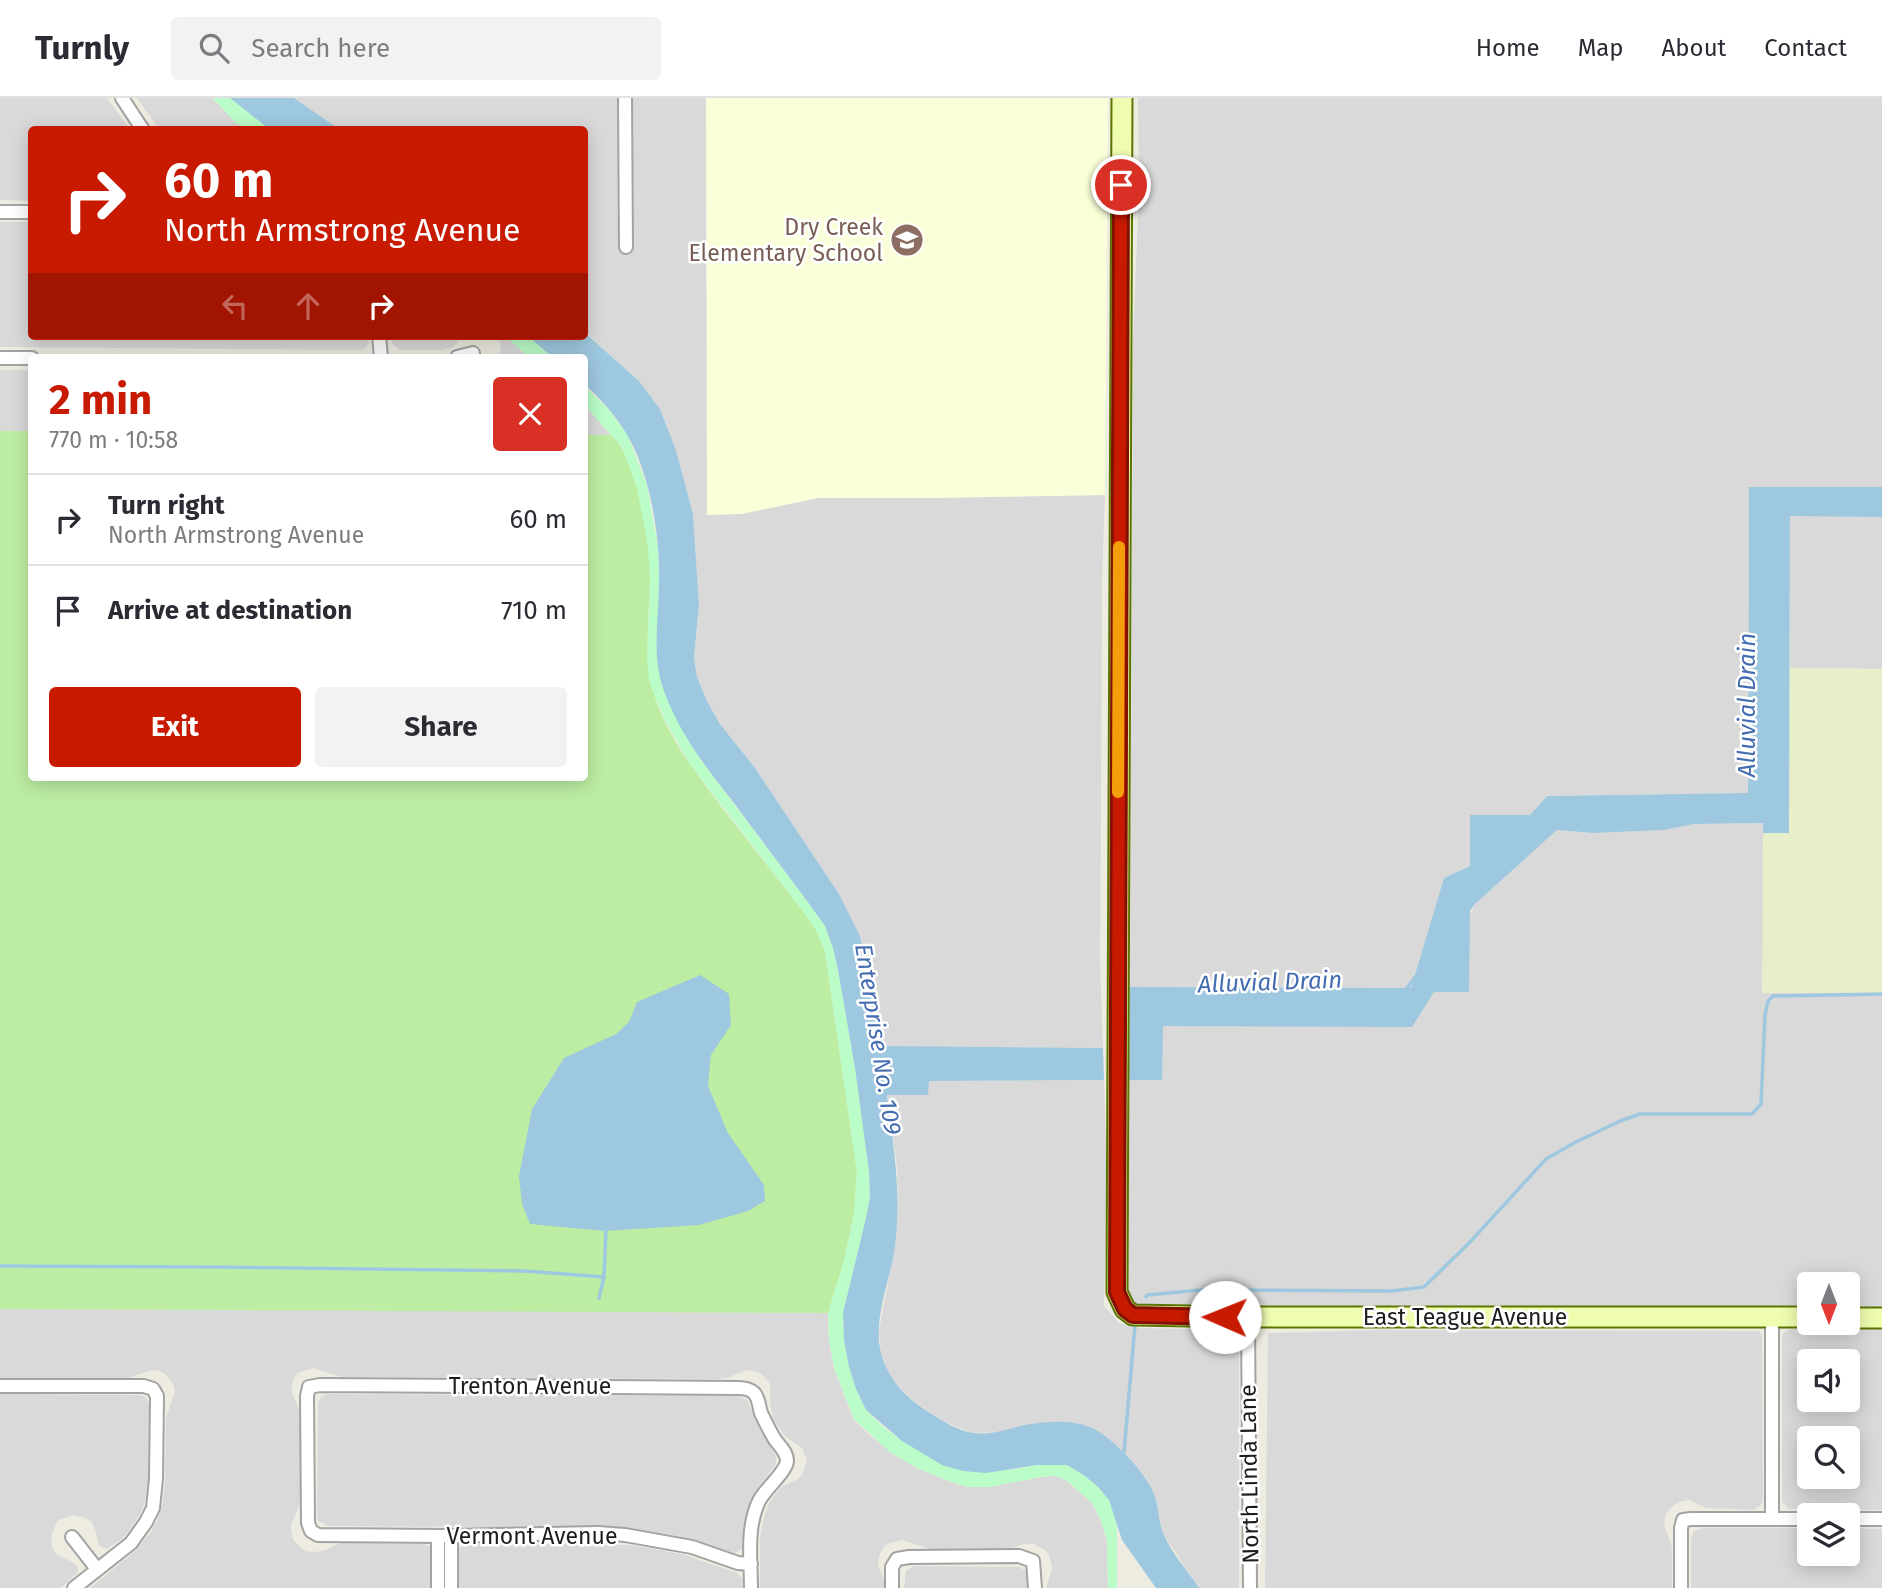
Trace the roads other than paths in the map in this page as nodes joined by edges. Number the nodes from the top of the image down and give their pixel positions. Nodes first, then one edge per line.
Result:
1 (122, 98) edge
2 (625, 98) edge
3 (1122, 98) edge
4 (140, 126) edge
5 (0, 212) edge
6 (28, 212) edge
7 (626, 247) dead end
8 (473, 353) dead end
9 (469, 354) edge
10 (0, 358) edge
11 (28, 358) edge
12 (1248, 1317) junction
13 (1772, 1317) junction
14 (1797, 1317) edge
15 (1860, 1318) edge
16 (1882, 1318) edge
17 (0, 1386) edge
18 (1772, 1519) junction
19 (1797, 1519) edge
20 (1860, 1519) edge
21 (1882, 1519) edge
22 (310, 1531) joint
23 (72, 1536) dead end
24 (445, 1536) junction
25 (751, 1564) junction
26 (97, 1569) junction
27 (75, 1588) edge
28 (438, 1588) edge
29 (451, 1588) edge
30 (751, 1588) edge
31 (892, 1588) edge
32 (1035, 1588) edge
33 (1250, 1588) edge
34 (1681, 1588) edge

1 - 4 street
2 - 7 street
3 - 12 street, East Teague Avenue
5 - 6 street
8 - 9 street
10 - 11 street
12 - 13 street, East Teague Avenue
12 - 33 street, North Linda Lane
13 - 14 street, East Teague Avenue
13 - 18 street
15 - 16 street
17 - 26 street
18 - 19 street
18 - 34 street
20 - 21 street
22 - 24 street, Vermont Avenue
22 - 25 street, Trenton Avenue
23 - 26 street
24 - 25 street, Vermont Avenue
24 - 28 street
24 - 29 street
25 - 30 street
26 - 27 street
31 - 32 street

